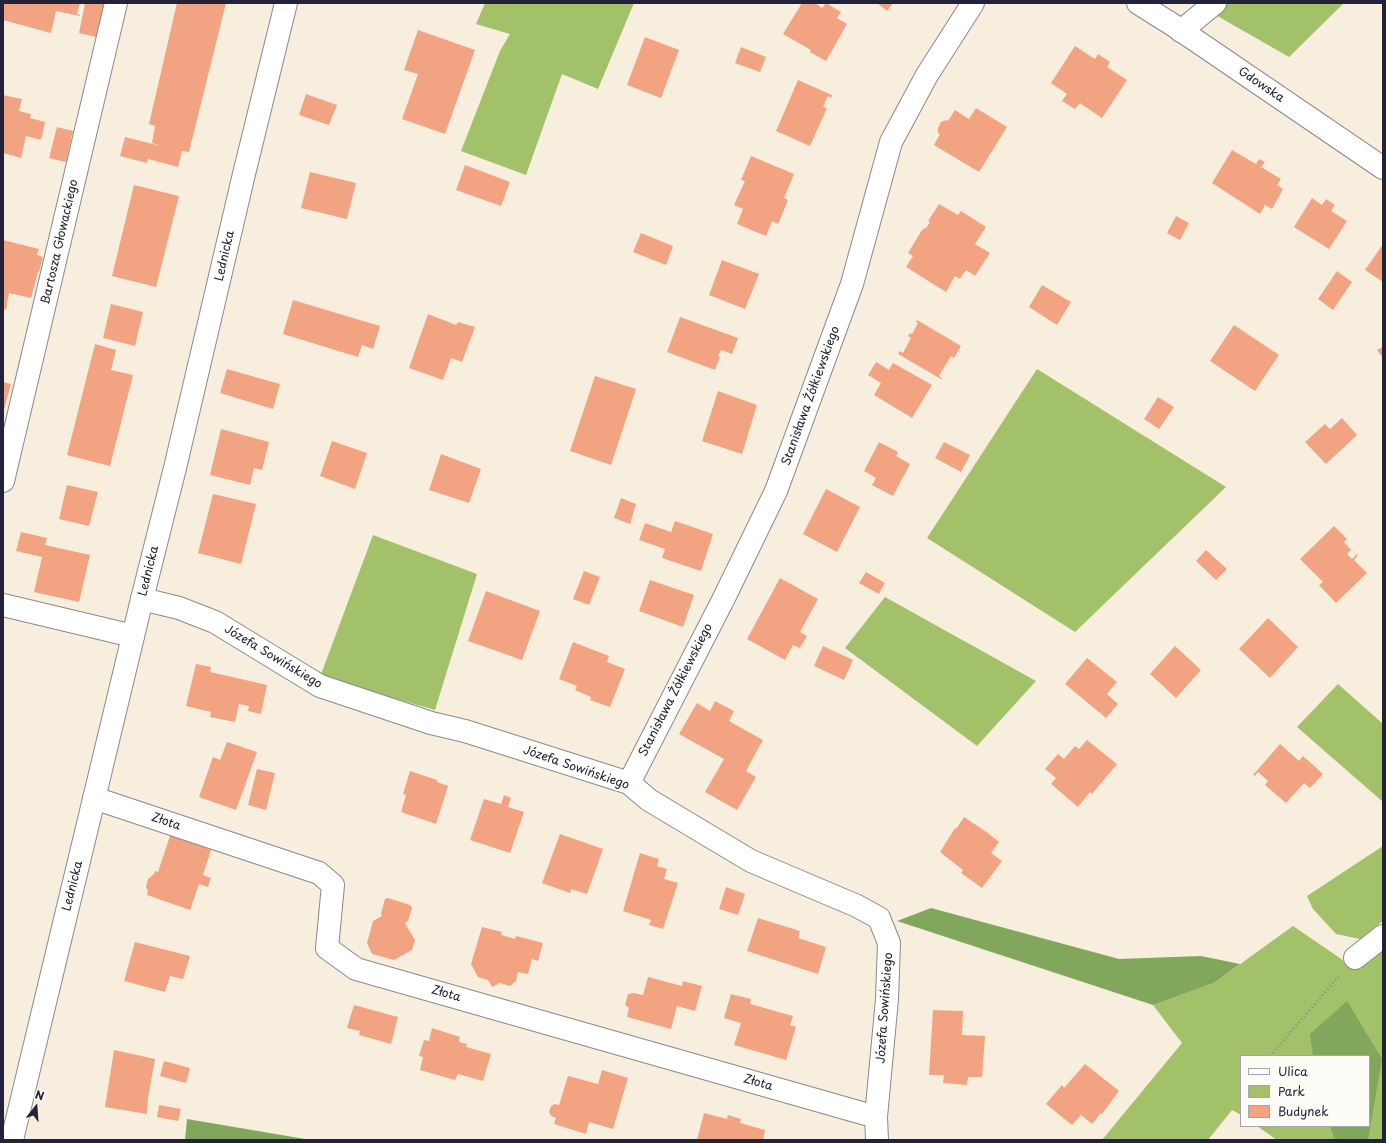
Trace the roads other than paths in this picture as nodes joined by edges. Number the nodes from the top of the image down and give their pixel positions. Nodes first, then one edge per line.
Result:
1 (116, 3) edge
2 (286, 3) edge
3 (973, 3) edge
4 (1138, 3) edge
5 (1215, 3) edge
6 (1181, 31) junction
7 (1383, 168) edge
8 (3, 481) edge
9 (142, 599) junction
10 (3, 606) edge
11 (133, 636) junction
12 (629, 783) junction
13 (94, 798) junction
14 (1383, 936) edge
15 (1355, 958) road end
16 (876, 1116) junction
17 (12, 1140) edge
18 (876, 1140) edge

1 - 8 street, Bartosza Głowackiego
2 - 9 street, Lednicka
3 - 12 street, Stanisława Żółkiewskiego
4 - 6 street, Gdowska
5 - 6 street
6 - 7 street, Gdowska
9 - 11 street, Lednicka
9 - 12 street, Józefa Sowińskiego
10 - 11 street
11 - 13 street, Lednicka
12 - 16 street, Józefa Sowińskiego
13 - 16 street, Złota
13 - 17 street, Lednicka
14 - 15 street
16 - 18 street, Józefa Sowińskiego

